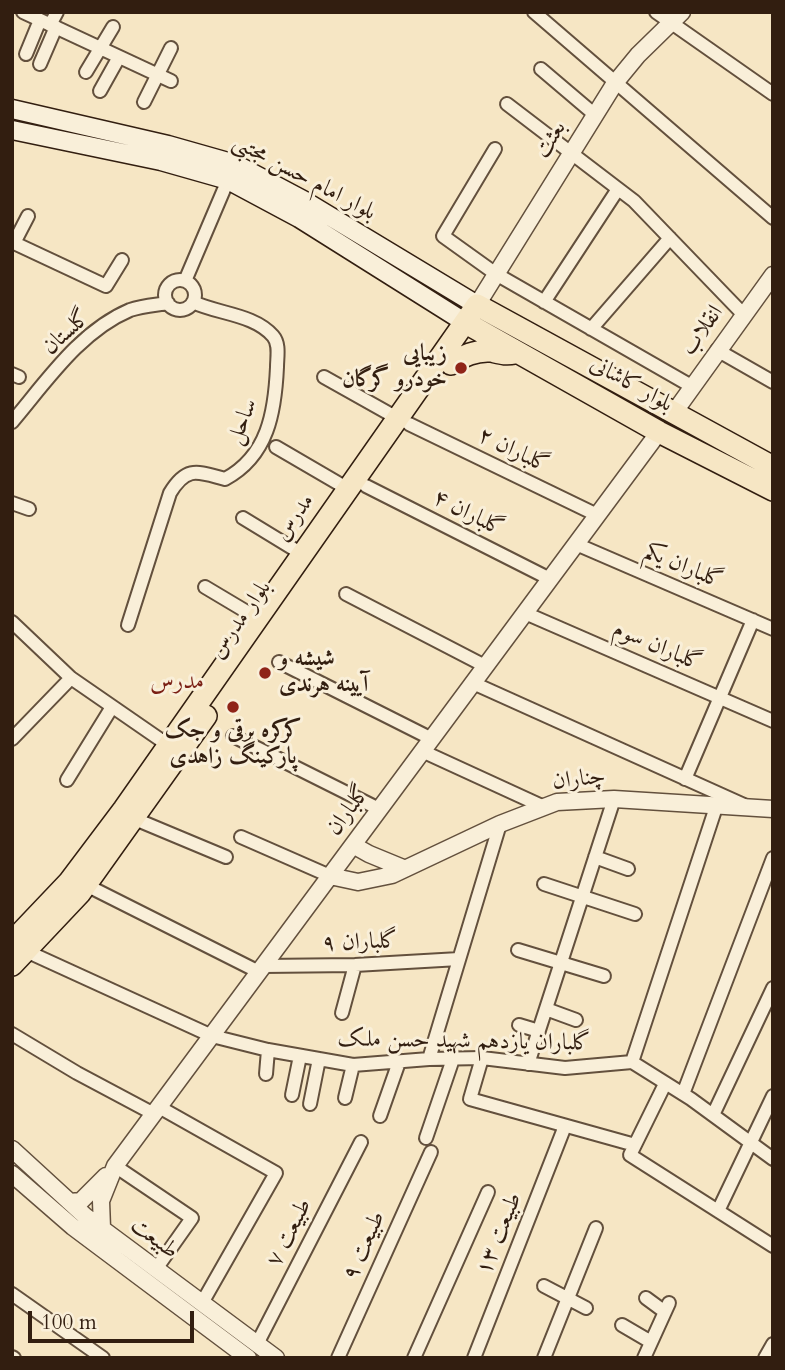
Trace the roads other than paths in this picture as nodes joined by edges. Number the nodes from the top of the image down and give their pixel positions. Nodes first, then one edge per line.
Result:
1 (23, 12) edge
2 (57, 12) edge
3 (534, 12) edge
4 (656, 12) edge
5 (676, 18) edge
6 (49, 24) junction
7 (113, 27) dead end
8 (100, 48) junction
9 (172, 48) dead end
10 (26, 54) dead end
11 (119, 57) junction
12 (40, 64) dead end
13 (541, 69) dead end
14 (86, 72) dead end
15 (157, 75) junction
16 (171, 81) dead end
17 (615, 83) junction
18 (100, 91) dead end
19 (773, 94) edge
20 (144, 102) dead end
21 (507, 104) dead end
22 (12, 109) edge
23 (594, 114) junction
24 (12, 130) edge
25 (495, 149) dead end
26 (570, 153) junction
27 (228, 180) junction
28 (618, 189) junction
29 (28, 216) dead end
30 (773, 218) edge
31 (670, 238) junction
32 (375, 244) junction
33 (15, 247) edge
34 (122, 260) dead end
35 (366, 260) junction
36 (496, 274) junction
37 (773, 275) edge
38 (186, 281) junction
39 (193, 302) junction
40 (544, 302) junction
41 (168, 303) junction
42 (471, 314) junction
43 (743, 314) junction
44 (591, 329) junction
45 (717, 350) junction
46 (519, 352) junction
47 (451, 364) junction
48 (324, 377) dead end
49 (773, 382) edge
50 (693, 387) junction
51 (673, 414) junction
52 (403, 421) junction
53 (12, 422) edge
54 (659, 432) junction
55 (276, 447) dead end
56 (773, 467) edge
57 (357, 487) junction
58 (773, 490) edge
59 (12, 503) edge
60 (29, 509) dead end
61 (597, 515) junction
62 (243, 518) dead end
63 (576, 544) junction
64 (302, 554) junction
65 (550, 579) junction
66 (205, 587) dead end
67 (346, 594) dead end
68 (525, 613) junction
69 (257, 618) junction
70 (753, 620) junction
71 (12, 622) edge
72 (128, 625) dead end
73 (773, 628) edge
74 (279, 662) dead end
75 (485, 666) junction
76 (71, 678) junction
77 (473, 683) junction
78 (719, 697) junction
79 (206, 703) junction
80 (113, 707) junction
81 (773, 720) edge
82 (233, 736) dead end
83 (12, 739) edge
84 (427, 745) junction
85 (168, 746) junction
86 (685, 779) junction
87 (67, 780) dead end
88 (614, 799) junction
89 (717, 804) junction
90 (544, 807) junction
91 (751, 808) junction
92 (379, 809) junction
93 (773, 809) edge
94 (135, 819) junction
95 (500, 824) junction
96 (241, 837) dead end
97 (353, 845) junction
98 (226, 856) dead end
99 (595, 857) junction
100 (773, 858) edge
101 (403, 868) junction
102 (628, 869) dead end
103 (330, 876) junction
104 (544, 884) dead end
105 (86, 885) junction
106 (583, 897) junction
107 (635, 914) dead end
108 (518, 950) dead end
109 (17, 953) edge
110 (459, 959) junction
111 (561, 963) junction
112 (355, 965) junction
113 (261, 969) junction
114 (604, 976) dead end
115 (773, 988) edge
116 (546, 1009) junction
117 (342, 1013) dead end
118 (576, 1020) dead end
119 (519, 1025) dead end
120 (539, 1031) junction
121 (12, 1034) edge
122 (212, 1036) junction
123 (268, 1050) junction
124 (300, 1056) junction
125 (482, 1058) junction
126 (319, 1059) junction
127 (429, 1059) junction
128 (453, 1059) junction
129 (399, 1062) junction
130 (632, 1062) junction
131 (528, 1064) junction
132 (353, 1065) junction
133 (266, 1074) dead end
134 (665, 1084) junction
135 (683, 1094) junction
136 (292, 1095) dead end
137 (773, 1096) edge
138 (345, 1098) dead end
139 (310, 1104) dead end
140 (156, 1110) junction
141 (713, 1115) junction
142 (380, 1116) dead end
143 (565, 1126) junction
144 (426, 1138) dead end
145 (361, 1142) dead end
146 (750, 1142) junction
147 (12, 1149) edge
148 (633, 1150) junction
149 (431, 1152) dead end
150 (773, 1159) edge
151 (115, 1166) junction
152 (12, 1174) edge
153 (488, 1192) dead end
154 (70, 1202) junction
155 (718, 1211) junction
156 (102, 1228) junction
157 (596, 1228) dead end
158 (773, 1246) edge
159 (148, 1269) junction
160 (544, 1286) dead end
161 (12, 1294) edge
162 (646, 1298) dead end
163 (568, 1301) junction
164 (586, 1308) dead end
165 (206, 1313) junction
166 (622, 1325) dead end
167 (651, 1342) junction
168 (257, 1344) junction
169 (773, 1344) edge
170 (103, 1358) edge
171 (248, 1358) edge
172 (276, 1358) edge
173 (338, 1358) edge
174 (414, 1358) edge
175 (474, 1358) edge
176 (544, 1358) edge
177 (644, 1358) edge
178 (765, 1358) edge

1 - 6 street
2 - 6 street
3 - 17 street
4 - 5 street
5 - 17 street, بعثت
5 - 19 street
6 - 8 street
6 - 10 street
6 - 12 street
7 - 8 street
8 - 11 street
8 - 14 street
9 - 15 street
11 - 15 street
11 - 18 street
13 - 23 street
15 - 16 street
15 - 20 street
17 - 23 street, بعثت
17 - 30 street
21 - 26 street
22 - 32 main road, بلوار امام حسن مجتبی
23 - 26 street, بعثت
24 - 27 main road, بلوار امام حسن مجتبی
25 - 36 street
26 - 28 street
26 - 36 street, بعثت
27 - 35 main road, بلوار امام حسن مجتبی
27 - 38 street
28 - 31 street
28 - 40 street
29 - 33 street
31 - 43 street
31 - 44 street
32 - 35 main road
32 - 42 main road, بلوار امام حسن مجتبی
33 - 34 street
35 - 42 main road, بلوار امام حسن مجتبی
36 - 40 street
36 - 42 street, بعثت
37 - 43 street, انقلاب
38 - 39 street
38 - 41 street
39 - 41 street
39 - 72 street, ساحل
40 - 44 street
41 - 53 street, گلستان
42 - 46 main road, بلوار کاشانی
42 - 47 main road, بلوار مدرس
42 - 51 main road, بلوار کاشانی
42 - 52 main road
43 - 45 street, انقلاب
44 - 50 street
45 - 49 street
45 - 50 street, انقلاب
46 - 47 main road
46 - 54 main road, بلوار کاشانی
47 - 52 main road, بلوار مدرس
48 - 52 street, گلباران ۲
50 - 51 street, انقلاب
51 - 54 main road
51 - 56 main road, بلوار کاشانی
52 - 57 main road, بلوار مدرس
52 - 61 street, گلباران ۲
54 - 58 main road, بلوار کاشانی
54 - 61 street, گلباران
55 - 57 street, گلباران ۴
57 - 64 main road, مدرس
57 - 65 street, گلباران ۴
57 - 79 main road, بلوار مدرس
59 - 60 street
61 - 63 street, گلباران
62 - 64 street
63 - 65 street, گلباران
63 - 70 street, گلباران یکم
64 - 69 main road, مدرس
65 - 68 street, گلباران
66 - 69 street
67 - 75 street
68 - 75 street, گلباران
68 - 78 street, گلباران سوم
69 - 79 main road, مدرس
70 - 73 street, گلباران یکم
70 - 78 street
71 - 76 street
74 - 84 street
75 - 77 street, گلباران
76 - 80 street
76 - 83 street
77 - 84 street, گلباران
77 - 86 street
78 - 81 street, گلباران سوم
78 - 86 street
79 - 85 main road, مدرس
79 - 94 main road, بلوار مدرس
80 - 85 street
80 - 87 street
82 - 92 street
84 - 90 street
84 - 92 street, گلباران
85 - 109 main road, مدرس
86 - 91 street
88 - 89 street, چناران
88 - 90 street, چناران
88 - 99 street
89 - 91 street, چناران
89 - 130 street
90 - 95 street, چناران
91 - 93 street, چناران
92 - 97 street, گلباران
94 - 98 street
94 - 105 main road, بلوار مدرس
95 - 101 street, چناران
95 - 110 street
96 - 103 street
97 - 101 street
97 - 103 street, گلباران
99 - 102 street
99 - 106 street
100 - 135 street
101 - 103 street, چناران
103 - 113 street, گلباران
104 - 106 street
105 - 109 main road, بلوار مدرس
105 - 113 street
106 - 107 street
106 - 111 street
108 - 111 street
109 - 122 street, گلباران یازدهم شهید حسن ملک
110 - 112 street, ۹ گلباران
110 - 127 street
111 - 114 street
111 - 116 street
112 - 113 street, ۹ گلباران
112 - 117 street
113 - 122 street, گلباران
115 - 141 street
116 - 118 street
116 - 120 street
119 - 120 street
120 - 131 street
121 - 140 street
122 - 123 street, گلباران یازدهم شهید حسن ملک
122 - 140 street, گلباران
123 - 124 street, گلباران یازدهم شهید حسن ملک
123 - 133 street
124 - 126 street, گلباران یازدهم شهید حسن ملک
124 - 136 street
125 - 128 street, گلباران یازدهم شهید حسن ملک
125 - 131 street, گلباران یازدهم شهید حسن ملک
125 - 143 street
126 - 132 street, گلباران یازدهم شهید حسن ملک
126 - 139 street
127 - 128 street, گلباران یازدهم شهید حسن ملک
127 - 129 street, گلباران یازدهم شهید حسن ملک
128 - 144 street
129 - 132 street, گلباران یازدهم شهید حسن ملک
129 - 142 street
130 - 131 street, گلباران یازدهم شهید حسن ملک
130 - 134 street
132 - 138 street
134 - 135 street
134 - 148 street
135 - 141 street
137 - 146 street
140 - 151 street, گلباران
140 - 165 street
141 - 146 street
143 - 148 street
143 - 175 street, طبیعت ۱۳
145 - 168 street, طبیعت ۷
146 - 150 street
146 - 155 street
147 - 154 street, طبیعت
148 - 155 street
149 - 173 street, طبیعت ۹
151 - 154 street
151 - 156 street, گلباران
151 - 159 street
152 - 159 street, طبیعت
153 - 174 street
154 - 156 street, طبیعت
155 - 158 street
156 - 159 street, طبیعت
157 - 163 street
159 - 165 street, طبیعت
159 - 165 street, طبیعت
160 - 163 street
161 - 170 street
162 - 167 street
163 - 164 street
163 - 176 street
165 - 168 street, طبیعت
165 - 171 street, طبیعت
166 - 167 street
167 - 177 street
168 - 172 street, طبیعت
169 - 178 street

